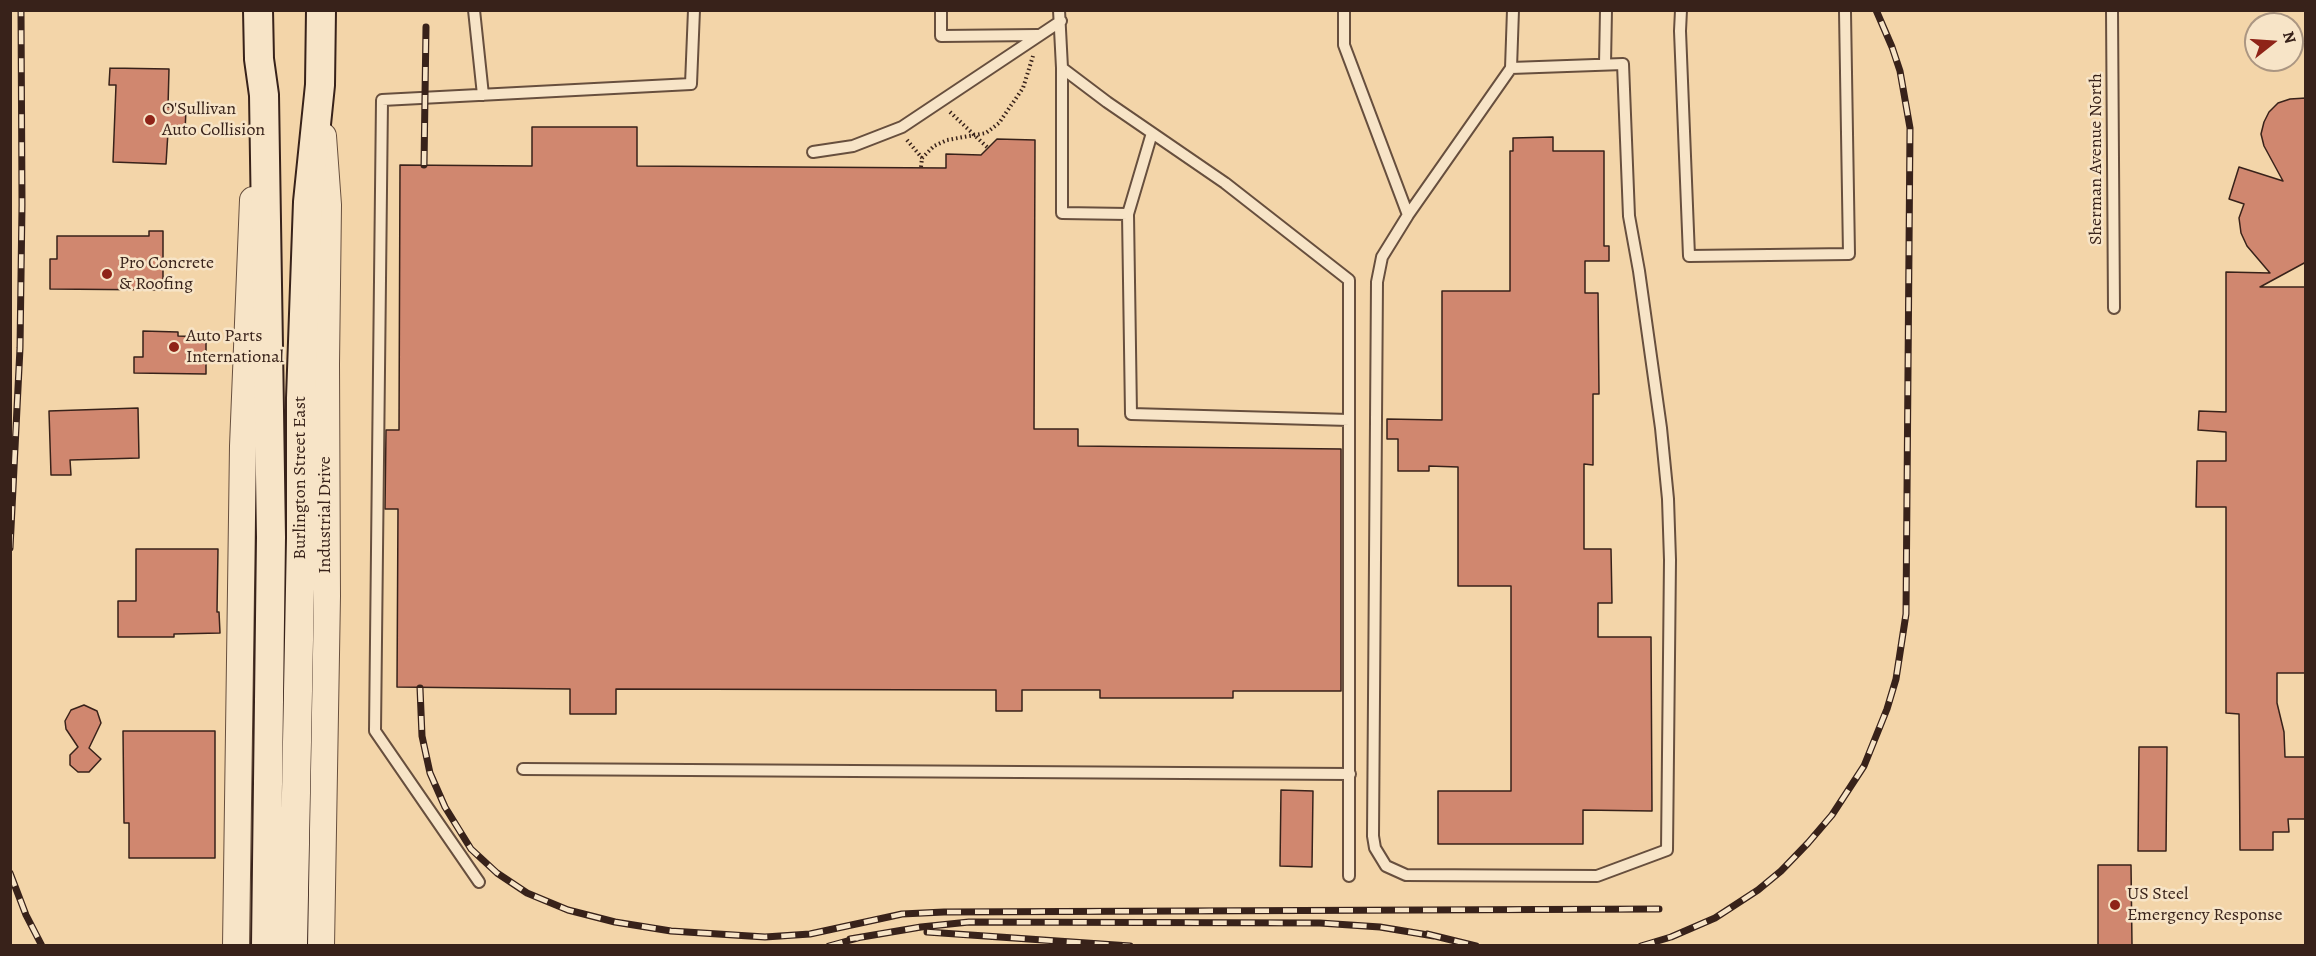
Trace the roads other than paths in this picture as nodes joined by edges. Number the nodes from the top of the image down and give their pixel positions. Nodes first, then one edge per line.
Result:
1 (258, 10) edge
2 (321, 10) edge
3 (474, 10) edge
4 (694, 10) edge
5 (941, 10) edge
6 (1344, 10) edge
7 (1513, 10) edge
8 (1606, 10) edge
9 (1681, 10) edge
10 (2112, 10) edge
11 (1845, 12) dead end
12 (1060, 16) edge
13 (1040, 35) junction
14 (259, 59) junction
15 (1605, 64) junction
16 (1062, 68) junction
17 (1511, 68) junction
18 (320, 85) junction
19 (483, 95) junction
20 (1152, 133) junction
21 (813, 152) dead end
22 (1128, 214) junction
23 (1408, 215) junction
24 (2114, 308) dead end
25 (1349, 420) junction
26 (523, 769) dead end
27 (1350, 774) junction
28 (1349, 876) dead end
29 (479, 882) dead end
30 (237, 912) junction
31 (321, 916) junction
32 (236, 945) edge
33 (254, 945) edge
34 (266, 945) edge
35 (293, 945) edge
36 (321, 945) edge
37 (342, 945) edge

1 - 14 main road, Burlington Street East
2 - 18 main road, Burlington Street East
3 - 19 lane
4 - 19 lane
5 - 13 lane
6 - 23 lane
7 - 17 lane
8 - 15 lane
9 - 11 lane
10 - 24 lane, Sherman Avenue North
12 - 13 lane
12 - 16 lane
13 - 21 lane
14 - 30 street, Burlington Street East
14 - 34 main road, Burlington Street East
15 - 17 lane
15 - 23 lane
16 - 20 lane
16 - 22 lane
17 - 23 lane
18 - 31 street, Industrial Drive
18 - 35 main road, Burlington Street East
19 - 29 lane
20 - 22 lane
20 - 25 lane
22 - 25 lane
25 - 27 lane
26 - 27 lane
27 - 28 lane
30 - 32 street, Burlington Street East
30 - 33 street
31 - 36 street, Industrial Drive
31 - 37 street

